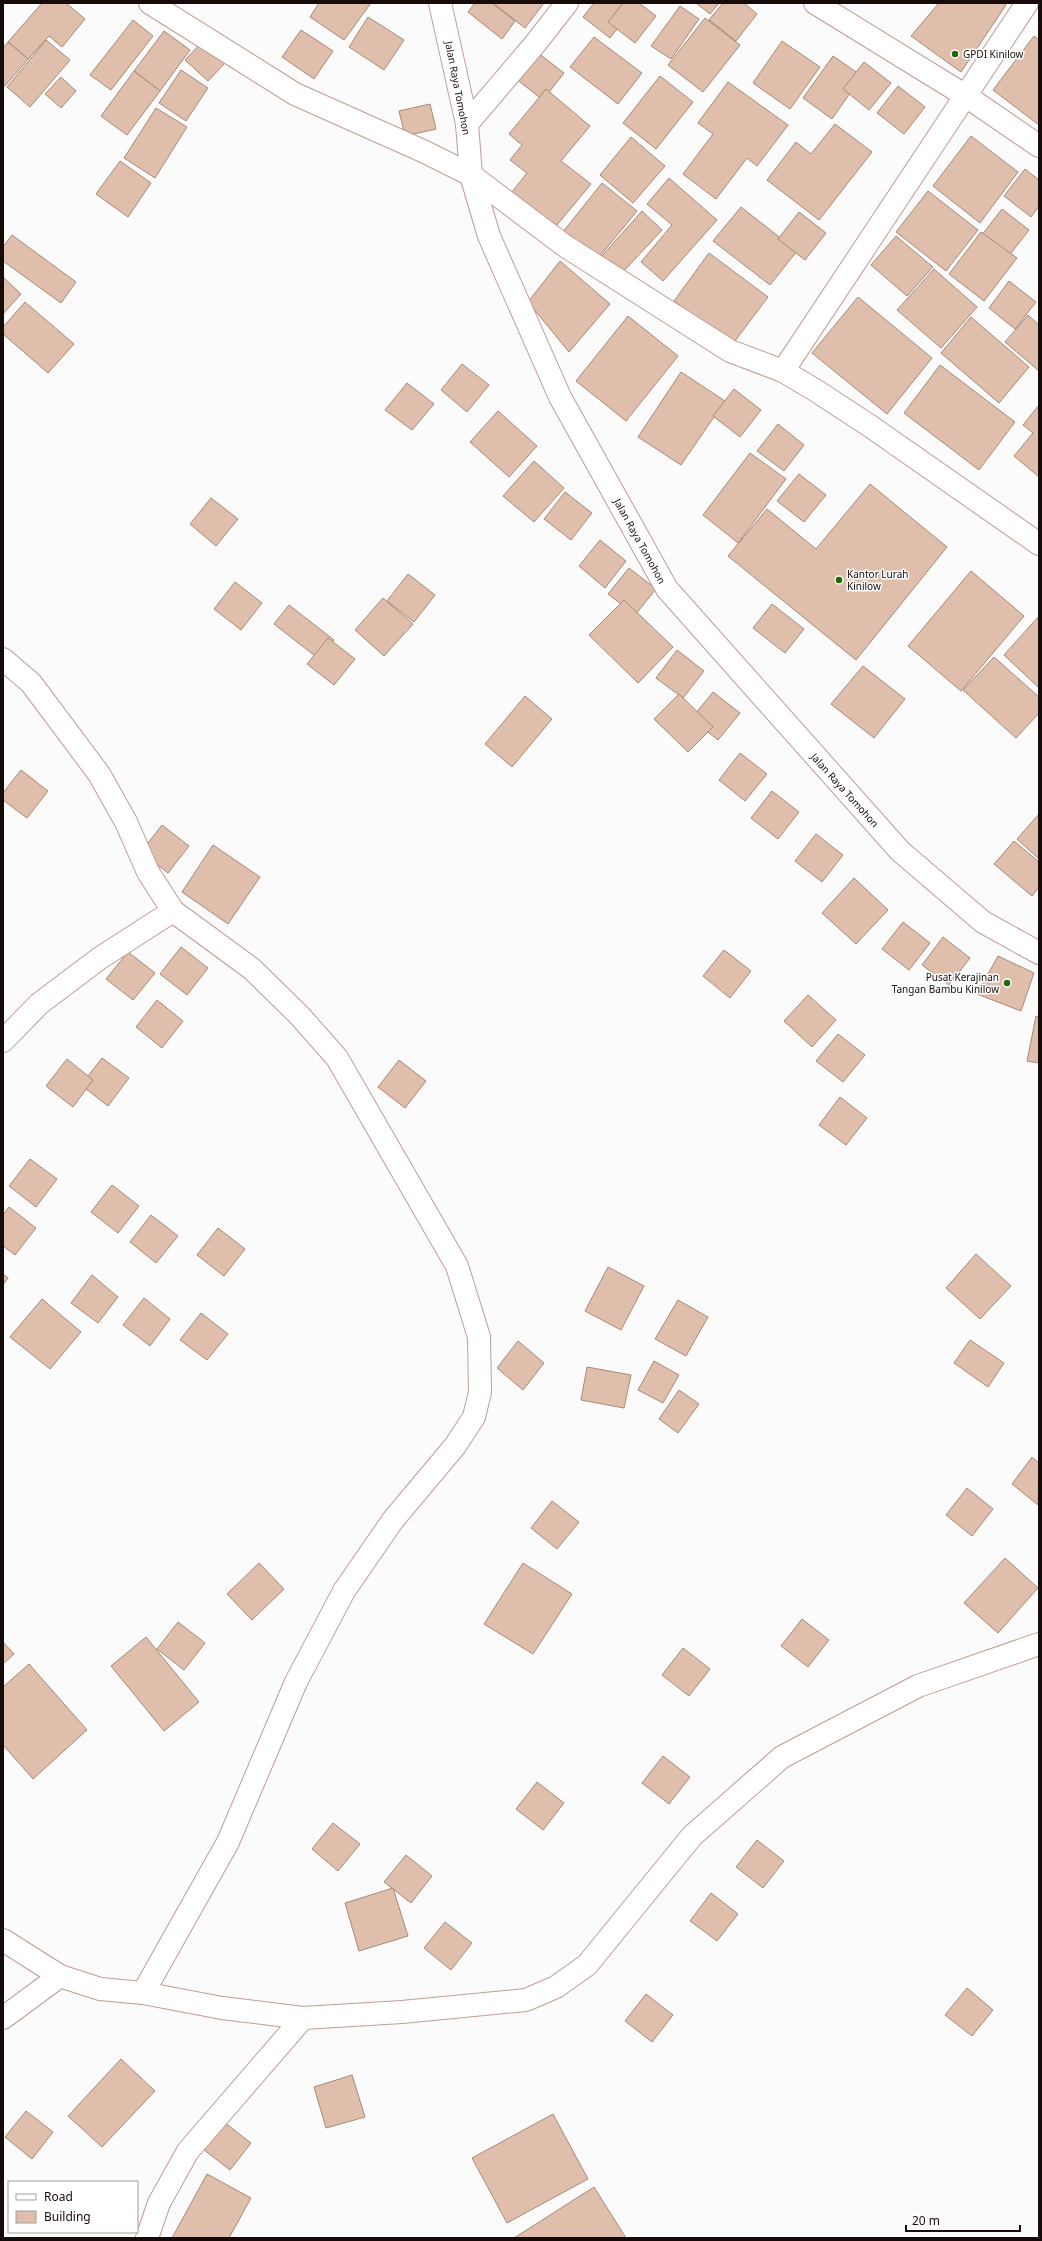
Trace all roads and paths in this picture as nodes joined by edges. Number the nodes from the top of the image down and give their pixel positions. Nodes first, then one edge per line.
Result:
1 (150, 3) edge
2 (440, 3) edge
3 (567, 3) edge
4 (815, 3) edge
5 (1027, 3) edge
6 (966, 96) junction
7 (466, 124) junction
8 (1039, 146) edge
9 (471, 175) junction
10 (783, 371) junction
11 (1039, 544) edge
12 (3, 659) edge
13 (173, 911) junction
14 (1039, 953) edge
15 (3, 1041) edge
16 (1039, 1644) edge
17 (3, 1940) edge
18 (60, 1976) junction
19 (143, 1992) junction
20 (3, 2018) edge
21 (303, 2018) junction
22 (147, 2238) edge

1 - 9 main road
2 - 7 main road, Jalan Raya Tomohon
3 - 7 main road
4 - 6 main road
5 - 6 main road
6 - 8 main road
6 - 10 main road
7 - 9 main road, Jalan Raya Tomohon
9 - 10 main road
9 - 14 main road, Jalan Raya Tomohon
10 - 11 main road
12 - 13 main road
13 - 15 main road
13 - 19 main road
16 - 21 main road
17 - 18 main road
18 - 19 main road
18 - 20 main road
19 - 21 main road
21 - 22 main road

